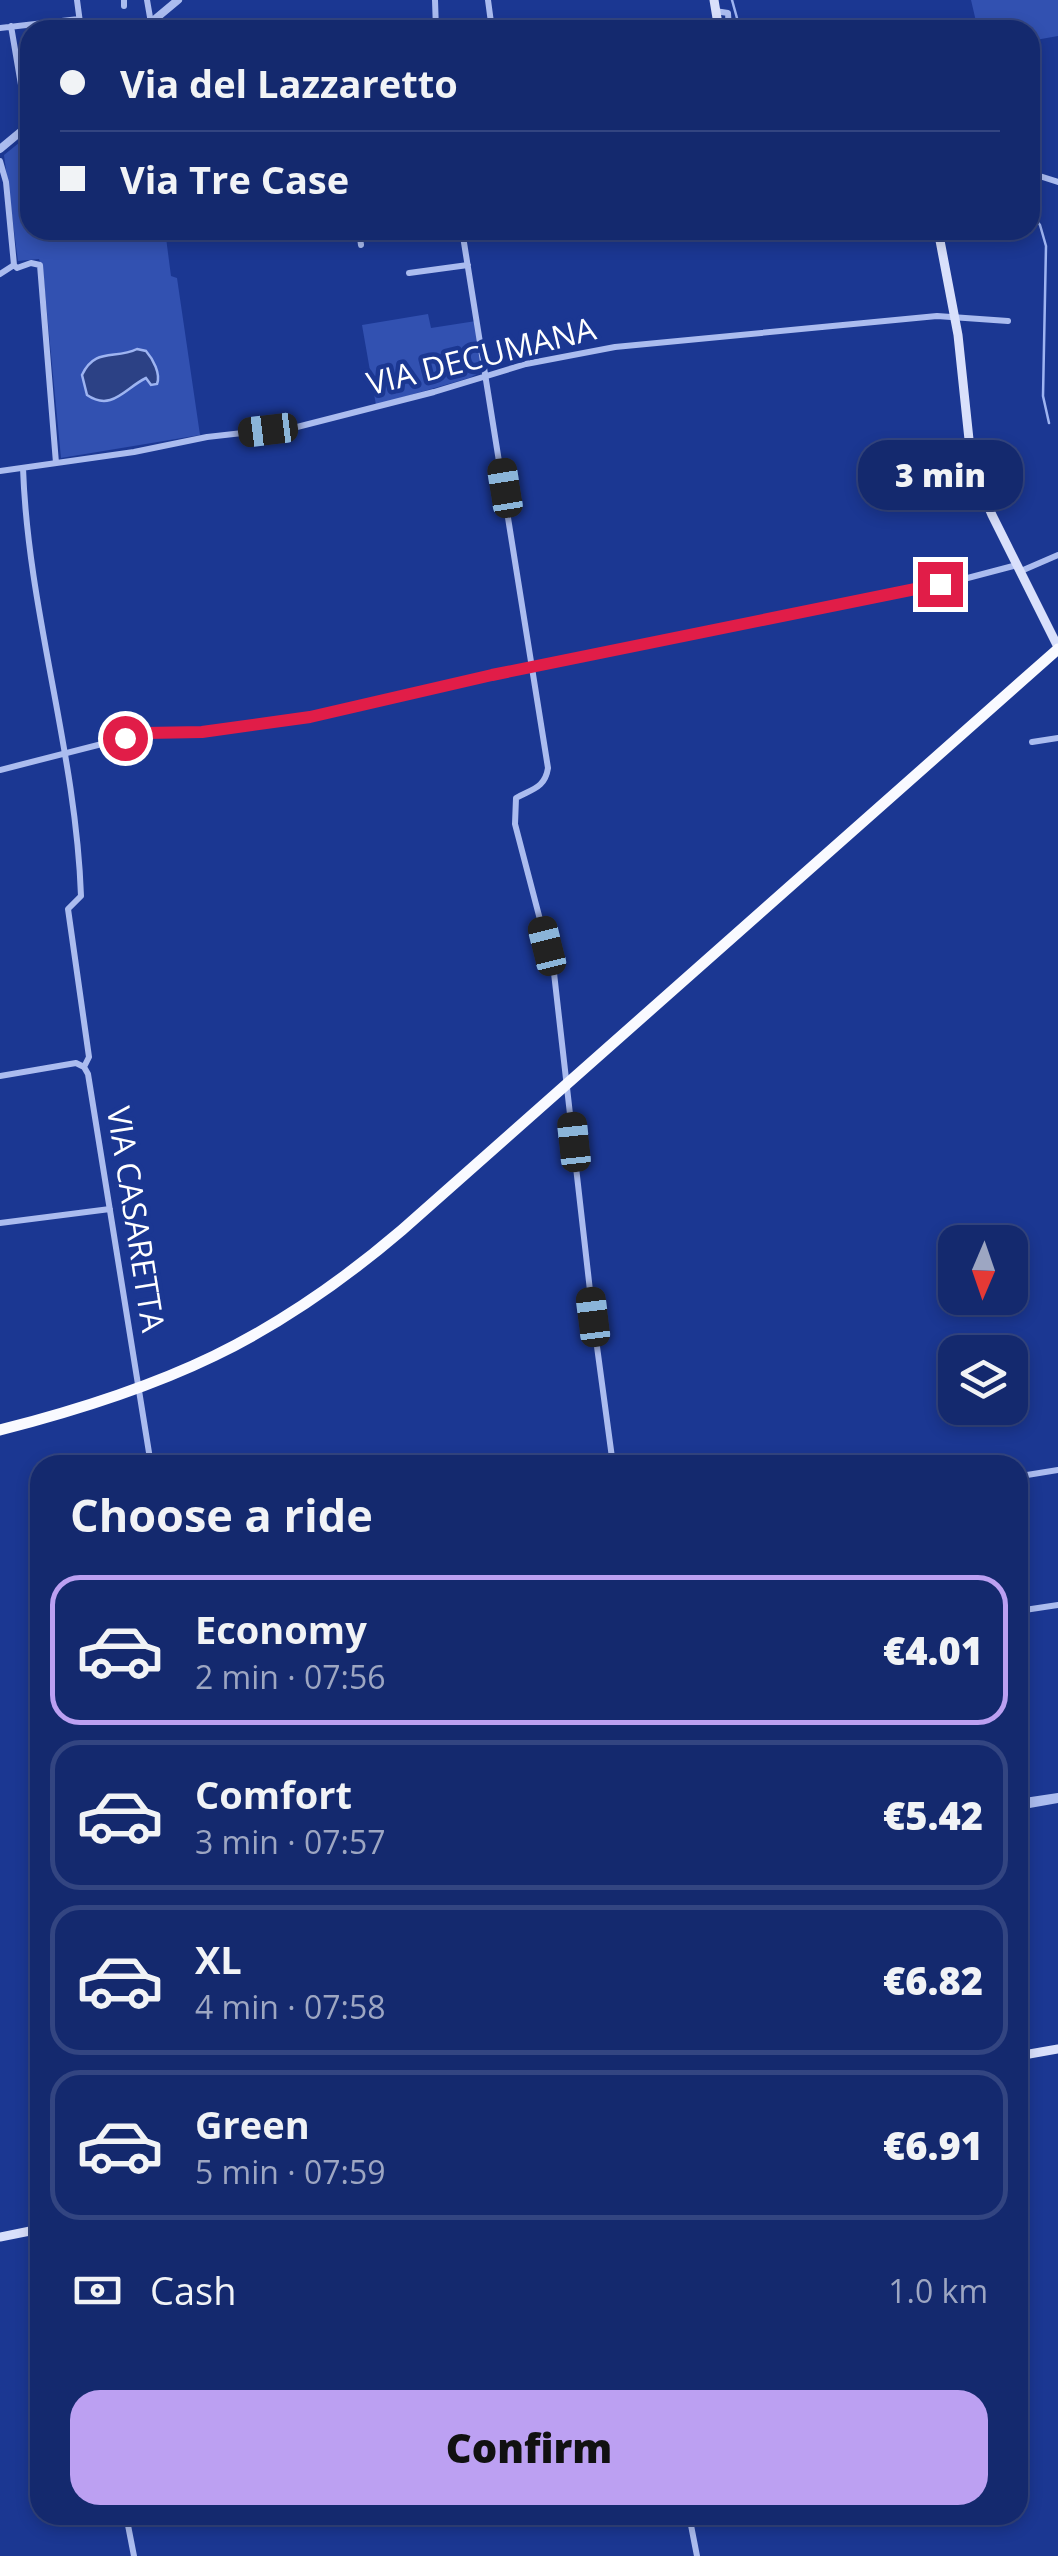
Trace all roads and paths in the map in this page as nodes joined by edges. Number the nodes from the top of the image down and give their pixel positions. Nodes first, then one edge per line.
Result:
1 (77, 0) edge
2 (178, 0) edge
3 (79, 18) joint
4 (62, 20) edge
5 (155, 20) edge
6 (20, 25) edge
7 (11, 26) junction
8 (0, 28) edge
9 (20, 76) edge
10 (20, 133) edge
11 (0, 150) edge
12 (0, 161) edge
13 (360, 240) edge
14 (464, 240) edge
15 (940, 240) edge
16 (361, 245) dead end
17 (468, 265) junction
18 (14, 266) junction
19 (409, 273) dead end
20 (0, 274) edge
21 (955, 317) junction
22 (1008, 321) dead end
23 (487, 377) junction
24 (56, 463) junction
25 (23, 468) junction
26 (0, 471) edge
27 (1058, 555) edge
28 (1019, 568) junction
29 (1058, 648) edge
30 (533, 668) junction
31 (1058, 738) edge
32 (1032, 742) dead end
33 (65, 754) junction
34 (0, 770) edge
35 (84, 1067) junction
36 (0, 1076) edge
37 (110, 1209) junction
38 (0, 1223) edge
39 (0, 1430) edge
40 (149, 1455) edge
41 (613, 1455) edge
42 (1058, 1470) edge
43 (1028, 1475) edge
44 (1058, 1605) edge
45 (1028, 1610) edge
46 (1058, 1798) edge
47 (1028, 1802) edge
48 (1058, 2048) edge
49 (1028, 2054) edge
50 (30, 2231) edge
51 (0, 2238) edge
52 (128, 2525) edge
53 (691, 2525) edge
54 (134, 2556) edge
55 (697, 2556) edge

1 - 3 street
2 - 5 street
3 - 4 street
6 - 7 street
7 - 8 street
7 - 9 street
10 - 11 street
12 - 18 street
13 - 16 street
14 - 17 street
15 - 21 main road
17 - 19 street
17 - 23 street
18 - 20 street
18 - 24 street
21 - 22 street, VIA DECUMANA
21 - 23 street, VIA DECUMANA
21 - 28 main road
23 - 24 street, VIA DECUMANA
23 - 30 street
24 - 25 street, VIA DECUMANA
25 - 26 street, VIA DECUMANA
25 - 33 street
27 - 28 street
28 - 29 main road
28 - 30 street
29 - 39 highway
30 - 33 street
30 - 41 street
31 - 32 street
33 - 34 street
33 - 35 street
35 - 36 street, VIA CASARETTA
35 - 37 street, VIA CASARETTA
37 - 38 street
37 - 40 street, VIA CASARETTA
42 - 43 street
44 - 45 street
46 - 47 street
48 - 49 main road
50 - 51 main road
52 - 54 street
53 - 55 street

